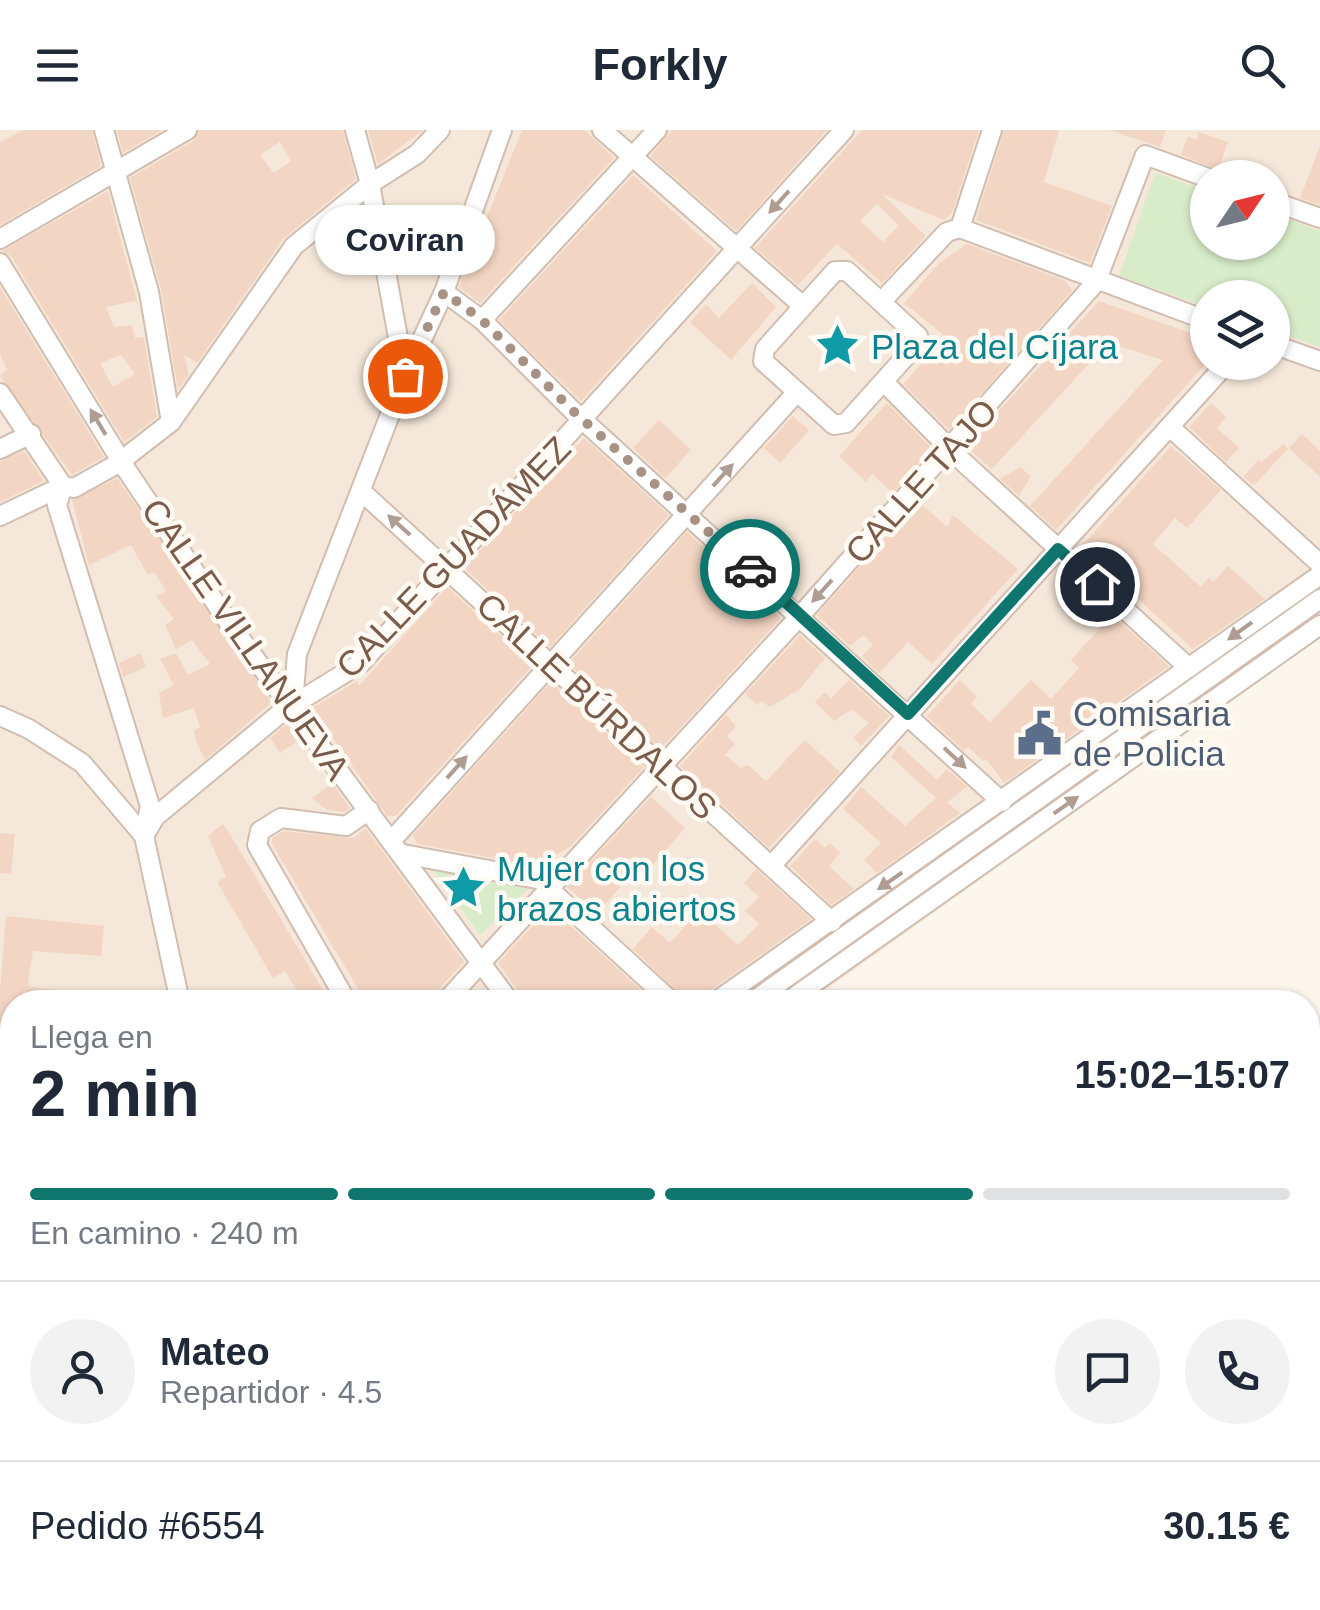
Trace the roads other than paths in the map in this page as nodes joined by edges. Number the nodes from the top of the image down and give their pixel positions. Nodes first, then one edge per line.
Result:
1 (104, 130) edge
2 (187, 130) edge
3 (355, 130) edge
4 (440, 130) edge
5 (502, 130) edge
6 (602, 130) edge
7 (657, 130) edge
8 (844, 130) edge
9 (992, 130) edge
10 (631, 158) junction
11 (1190, 172) edge
12 (119, 173) junction
13 (370, 184) junction
14 (1290, 207) edge
15 (1320, 218) edge
16 (960, 228) junction
17 (0, 239) edge
18 (738, 248) junction
19 (0, 263) edge
20 (1096, 282) junction
21 (444, 292) junction
22 (882, 302) junction
23 (803, 306) junction
24 (1190, 315) edge
25 (482, 320) junction
26 (1290, 350) edge
27 (1320, 360) edge
28 (405, 376) junction
29 (1213, 380) edge
30 (884, 382) junction
31 (797, 392) junction
32 (0, 393) edge
33 (583, 420) junction
34 (171, 422) junction
35 (1172, 428) junction
36 (31, 434) junction
37 (951, 448) junction
38 (0, 449) edge
39 (121, 460) junction
40 (64, 486) junction
41 (361, 490) junction
42 (690, 513) junction
43 (0, 516) edge
44 (1058, 549) junction
45 (1320, 564) edge
46 (448, 569) junction
47 (1320, 575) edge
48 (1320, 599) edge
49 (800, 616) junction
50 (1320, 625) edge
51 (297, 654) junction
52 (550, 664) junction
53 (1188, 668) junction
54 (264, 672) junction
55 (293, 704) junction
56 (908, 714) junction
57 (0, 716) edge
58 (662, 766) junction
59 (1002, 802) junction
60 (368, 810) junction
61 (144, 836) junction
62 (397, 847) junction
63 (771, 866) junction
64 (550, 885) junction
65 (832, 922) junction
66 (481, 962) junction
67 (177, 990) edge
68 (340, 990) edge
69 (455, 990) edge
70 (501, 990) edge
71 (659, 990) edge
72 (733, 990) edge
73 (769, 990) edge
74 (803, 990) edge

1 - 12 street
2 - 12 street
3 - 13 street
4 - 13 street
5 - 21 street
6 - 10 street
7 - 10 street
8 -> 18 street, CALLE GUADÁMEZ
9 - 16 street
10 - 18 street
10 - 25 street
11 - 20 street, CALLE TAJO
12 - 17 street
12 - 34 street
13 - 28 street
13 - 34 street
14 - 15 street
16 - 20 street
16 - 22 street
18 - 23 street
18 - 33 street, CALLE GUADÁMEZ
39 -> 19 street, CALLE VILLANUEVA
20 - 24 street
20 - 37 street, CALLE TAJO
21 - 25 street
21 - 28 street
22 - 23 street
22 - 30 street
23 - 31 street
25 - 33 street
26 - 27 street
28 - 41 street
29 - 35 street
30 - 31 street
30 - 37 street
42 -> 31 street
32 - 36 street
33 - 42 street
33 - 46 street, CALLE GUADÁMEZ
34 - 39 street
35 - 44 street
35 - 45 street
36 - 38 street
36 - 40 street
37 - 44 street
37 -> 49 street, CALLE TAJO
39 - 40 street
39 - 54 street, CALLE VILLANUEVA
40 - 43 street
40 - 61 street
46 -> 41 street, CALLE BÚRDALOS
41 - 51 street
42 - 49 street
42 - 52 street
44 - 53 street
44 - 56 street
46 - 52 street, CALLE BÚRDALOS
46 - 55 street, CALLE GUADÁMEZ
47 -> 53 street
48 - 73 street
49 - 56 street
49 - 58 street, CALLE TAJO
74 -> 50 street
51 - 54 street
51 - 55 street
52 - 58 street, CALLE BÚRDALOS
62 -> 52 street
53 - 59 street
54 - 55 street, CALLE VILLANUEVA
55 - 60 street, CALLE VILLANUEVA
55 - 61 street, CALLE GUADÁMEZ
56 -> 59 street
56 - 63 street
57 - 61 street
58 - 63 street, CALLE BÚRDALOS
58 - 64 street, CALLE TAJO
59 -> 65 street
60 - 62 street, CALLE VILLANUEVA
60 - 68 street
61 - 67 street
62 - 64 street
62 - 66 street, CALLE VILLANUEVA
63 - 65 street, CALLE BÚRDALOS
64 - 66 street, CALLE TAJO
64 - 71 street
65 - 72 street
66 - 69 street, CALLE TAJO
66 - 70 street, CALLE VILLANUEVA

